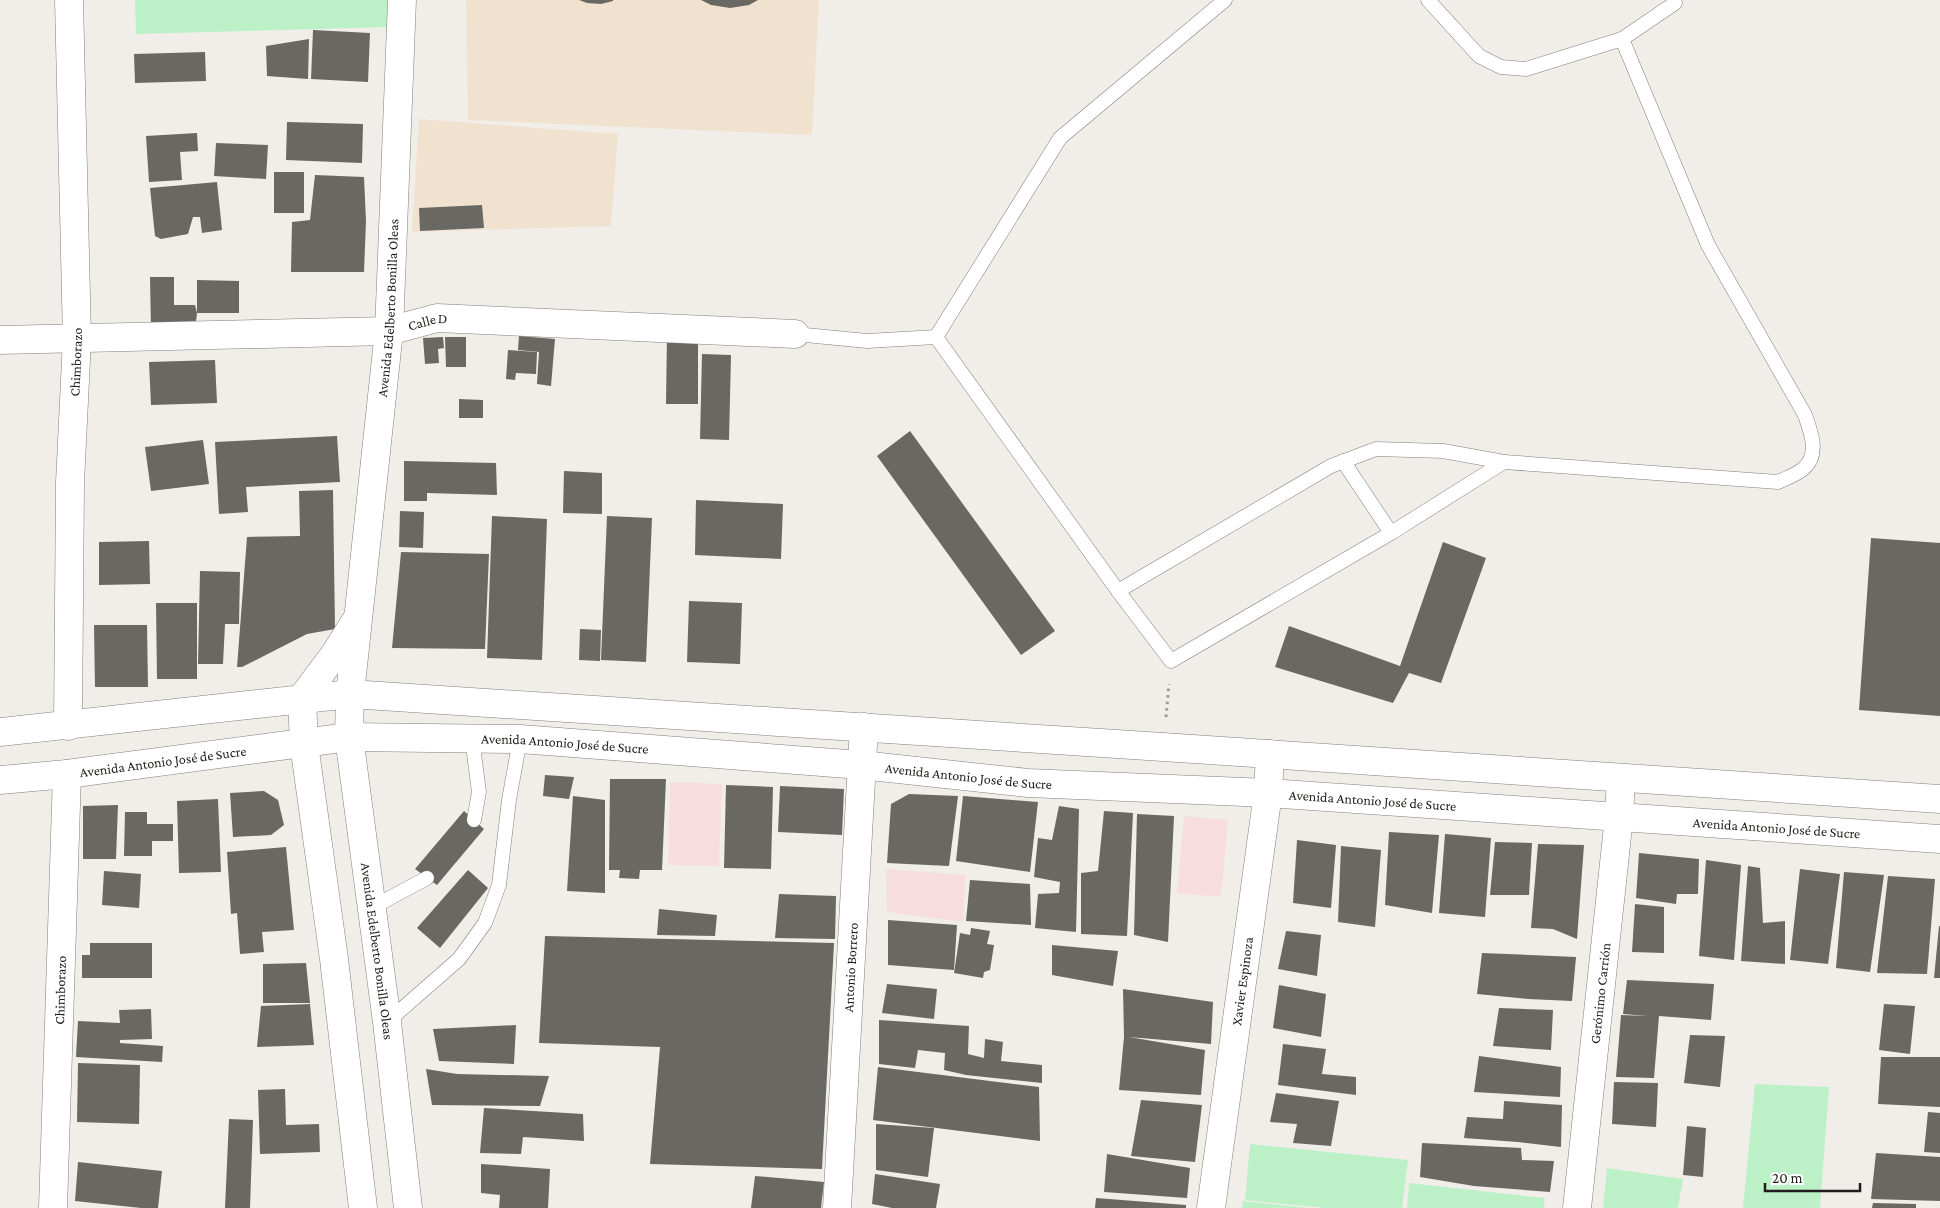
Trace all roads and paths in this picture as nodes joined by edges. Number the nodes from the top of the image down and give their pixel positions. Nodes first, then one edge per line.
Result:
1 (69, 0) edge
2 (402, 0) edge
3 (1225, 0) edge
4 (1428, 0) edge
5 (1675, 2) dead end
6 (1622, 39) junction
7 (389, 332) junction
8 (795, 334) joint
9 (936, 337) junction
10 (77, 339) junction
11 (0, 340) edge
12 (1343, 461) junction
13 (1504, 462) junction
14 (1391, 533) junction
15 (1118, 591) junction
16 (359, 617) junction
17 (1171, 661) junction
18 (350, 694) junction
19 (302, 698) junction
20 (68, 726) junction
21 (864, 727) junction
22 (0, 732) edge
23 (349, 737) junction
24 (472, 738) junction
25 (520, 739) junction
26 (304, 744) junction
27 (1163, 747) junction
28 (1270, 754) junction
29 (861, 765) junction
30 (67, 774) junction
31 (1621, 778) junction
32 (0, 780) edge
33 (1268, 793) junction
34 (1940, 799) edge
35 (1618, 817) junction
36 (474, 820) dead end
37 (1940, 839) edge
38 (426, 878) dead end
39 (373, 907) junction
40 (387, 1022) junction
41 (53, 1208) edge
42 (363, 1208) edge
43 (408, 1208) edge
44 (838, 1208) edge
45 (1211, 1208) edge
46 (1577, 1208) edge

1 - 10 main road, Chimborazo
2 - 7 main road, Avenida Edelberto Bonilla Oleas
3 - 9 lane
4 - 6 lane
5 - 6 lane
6 - 13 lane
7 - 8 main road, Calle D
7 - 10 main road, Calle D
7 - 16 main road, Avenida Edelberto Bonilla Oleas
8 - 9 lane
9 - 15 lane
10 - 11 main road, Calle D
10 - 20 main road, Chimborazo
12 - 13 lane
12 - 14 lane
12 - 15 lane
13 - 14 lane
14 - 17 lane
15 - 17 lane
16 - 18 main road, Avenida Edelberto Bonilla Oleas
16 - 19 main road
17 - 27 path
18 - 19 main road
18 - 21 main road
18 - 23 main road, Avenida Edelberto Bonilla Oleas
19 - 20 main road
19 - 26 main road
20 - 22 main road
21 - 27 main road
21 - 29 main road, Antonio Borrero
23 - 24 main road, Avenida Antonio José de Sucre
23 - 26 main road, Avenida Antonio José de Sucre
23 - 39 main road, Avenida Edelberto Bonilla Oleas
24 - 25 main road, Avenida Antonio José de Sucre
24 - 36 lane
25 - 29 main road, Avenida Antonio José de Sucre
25 - 40 lane
26 - 30 main road, Avenida Antonio José de Sucre
26 - 42 main road
27 - 28 main road
28 - 31 main road
28 - 33 main road, Xavier Espinoza
29 - 33 main road, Avenida Antonio José de Sucre
29 - 44 main road, Antonio Borrero
30 - 32 main road, Avenida Antonio José de Sucre
30 - 41 main road, Chimborazo
31 - 34 main road
31 - 35 main road, Gerónimo Carrión
33 - 35 main road, Avenida Antonio José de Sucre
33 - 45 main road, Xavier Espinoza
35 - 37 main road, Avenida Antonio José de Sucre
35 - 46 main road, Gerónimo Carrión
38 - 39 lane
39 - 40 main road, Avenida Edelberto Bonilla Oleas
40 - 43 main road, Avenida Edelberto Bonilla Oleas

